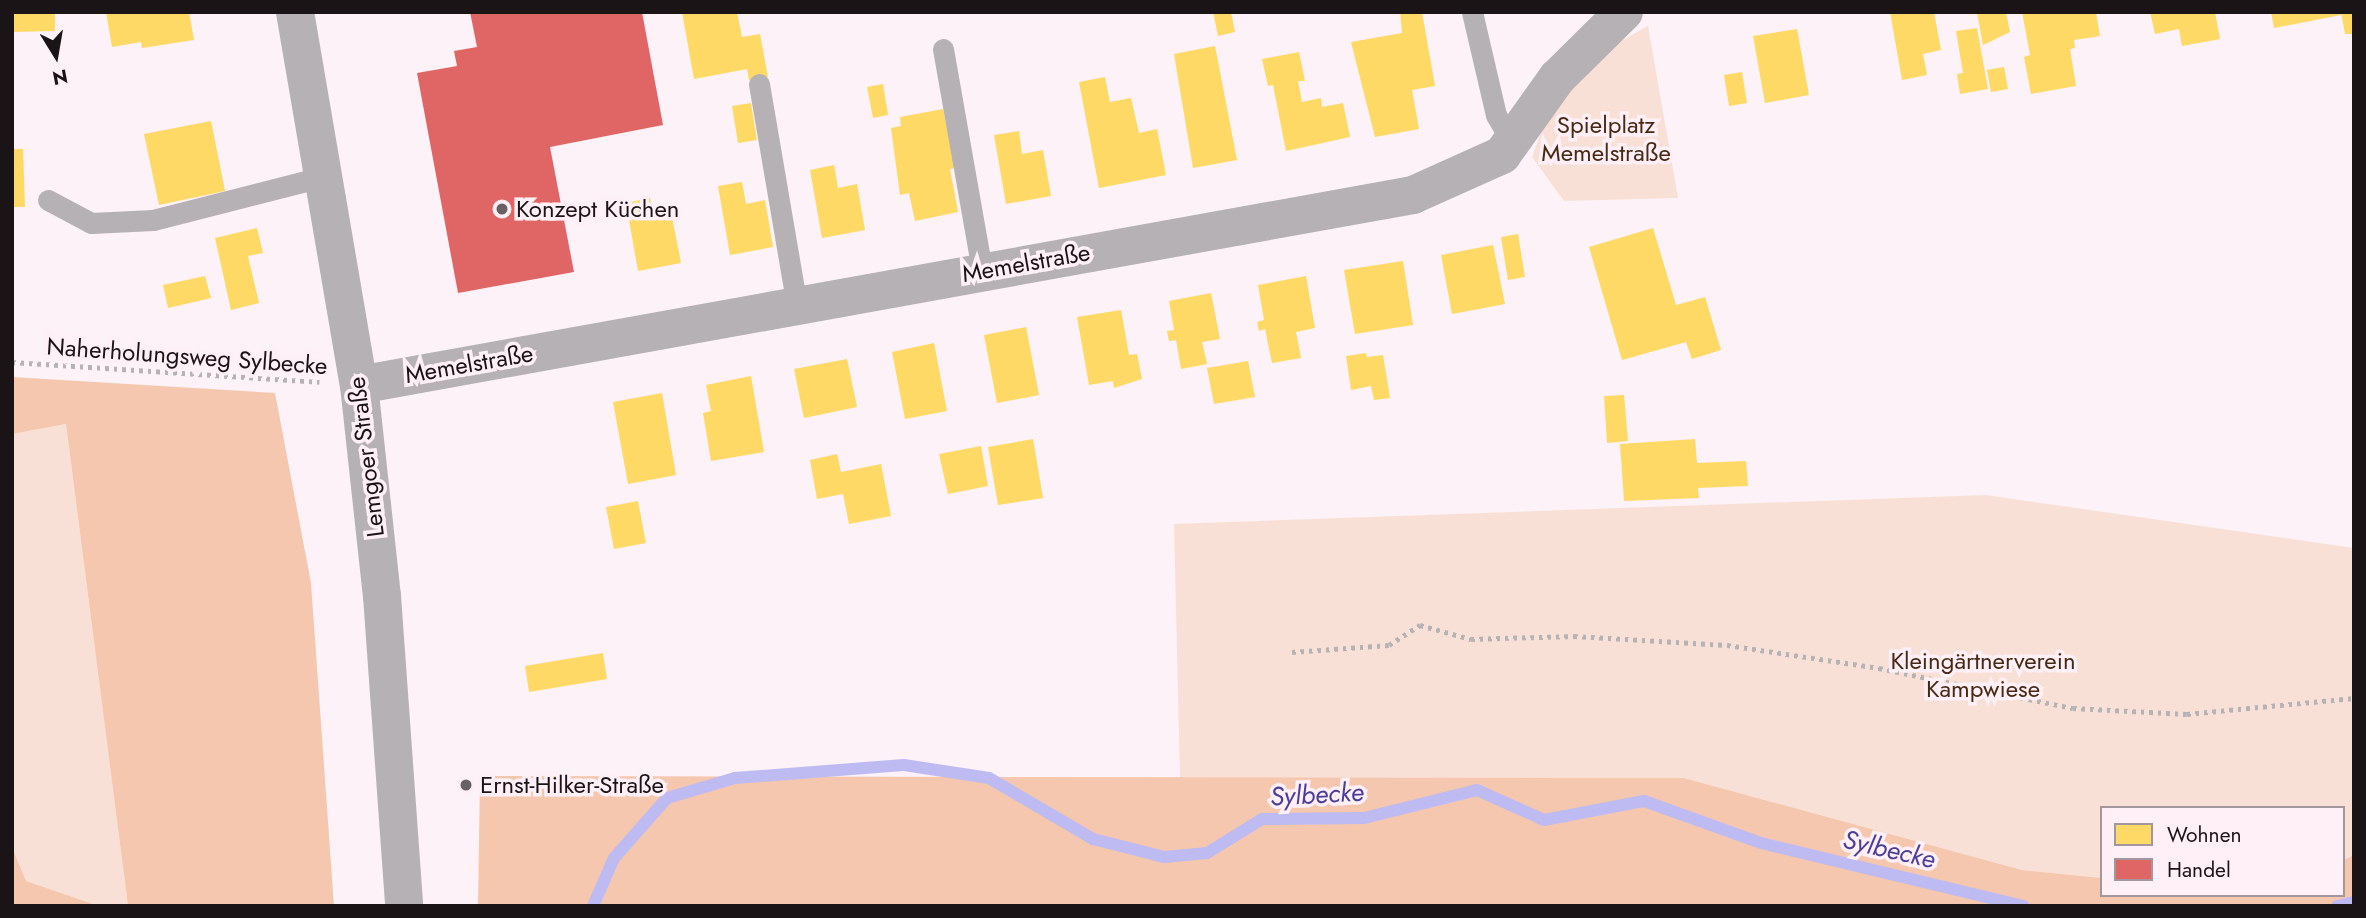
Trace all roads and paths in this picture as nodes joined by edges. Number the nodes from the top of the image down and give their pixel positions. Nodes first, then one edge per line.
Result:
1 (295, 12) edge
2 (1472, 12) edge
3 (1624, 12) edge
4 (943, 49) dead end
5 (759, 84) dead end
6 (1513, 143) junction
7 (325, 176) junction
8 (48, 200) dead end
9 (982, 271) junction
10 (797, 306) junction
11 (12, 362) edge
12 (359, 385) junction
13 (1292, 652) dead end
14 (2354, 698) edge
15 (404, 906) edge

1 - 7 main road, Lemgoer Straße
2 - 6 lane
3 - 6 street, Memelstraße
4 - 9 lane
5 - 10 lane
6 - 9 street, Memelstraße
7 - 8 lane
7 - 12 main road, Lemgoer Straße
9 - 10 street, Memelstraße
10 - 12 street, Memelstraße
11 - 12 path, Naherholungsweg Sylbecke
12 - 15 main road, Lemgoer Straße
13 - 14 path

